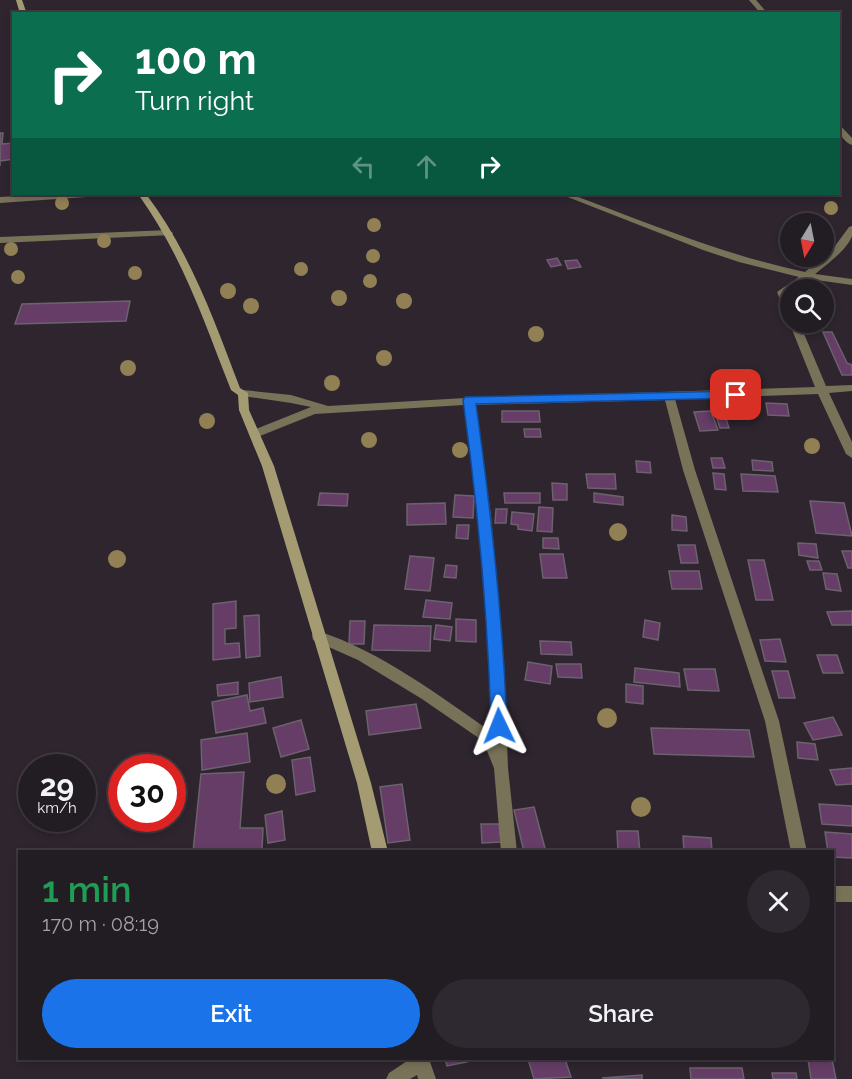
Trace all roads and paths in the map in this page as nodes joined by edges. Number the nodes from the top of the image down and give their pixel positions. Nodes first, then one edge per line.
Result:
1 (752, 0) edge
2 (763, 12) edge
3 (840, 126) edge
4 (852, 143) edge
5 (72, 195) edge
6 (143, 195) edge
7 (567, 195) edge
8 (0, 200) edge
9 (852, 229) edge
10 (170, 233) junction
11 (0, 240) edge
12 (808, 276) junction
13 (803, 279) edge
14 (852, 282) edge
15 (799, 333) edge
16 (852, 388) edge
17 (822, 390) junction
18 (243, 393) junction
19 (669, 396) junction
20 (470, 400) junction
21 (331, 409) junction
22 (255, 434) junction
23 (852, 454) edge
24 (318, 636) junction
25 (501, 768) junction
26 (380, 850) edge
27 (508, 850) edge
28 (799, 850) edge
29 (834, 894) edge
30 (852, 894) edge
31 (420, 1061) edge
32 (395, 1079) edge
33 (427, 1079) edge

1 - 2 street
3 - 4 street
5 - 8 street
6 - 10 street
7 - 12 street
9 - 12 street
10 - 11 street
10 - 18 street
12 - 13 street
12 - 14 street
15 - 17 street
16 - 17 street
17 - 19 street
17 - 23 street
18 - 21 street
18 - 22 street
19 - 20 street
19 - 28 street
20 - 21 street
20 - 25 street
21 - 22 street
22 - 24 street
24 - 25 street
24 - 26 street
25 - 27 street
29 - 30 street
31 - 32 street
31 - 33 street

